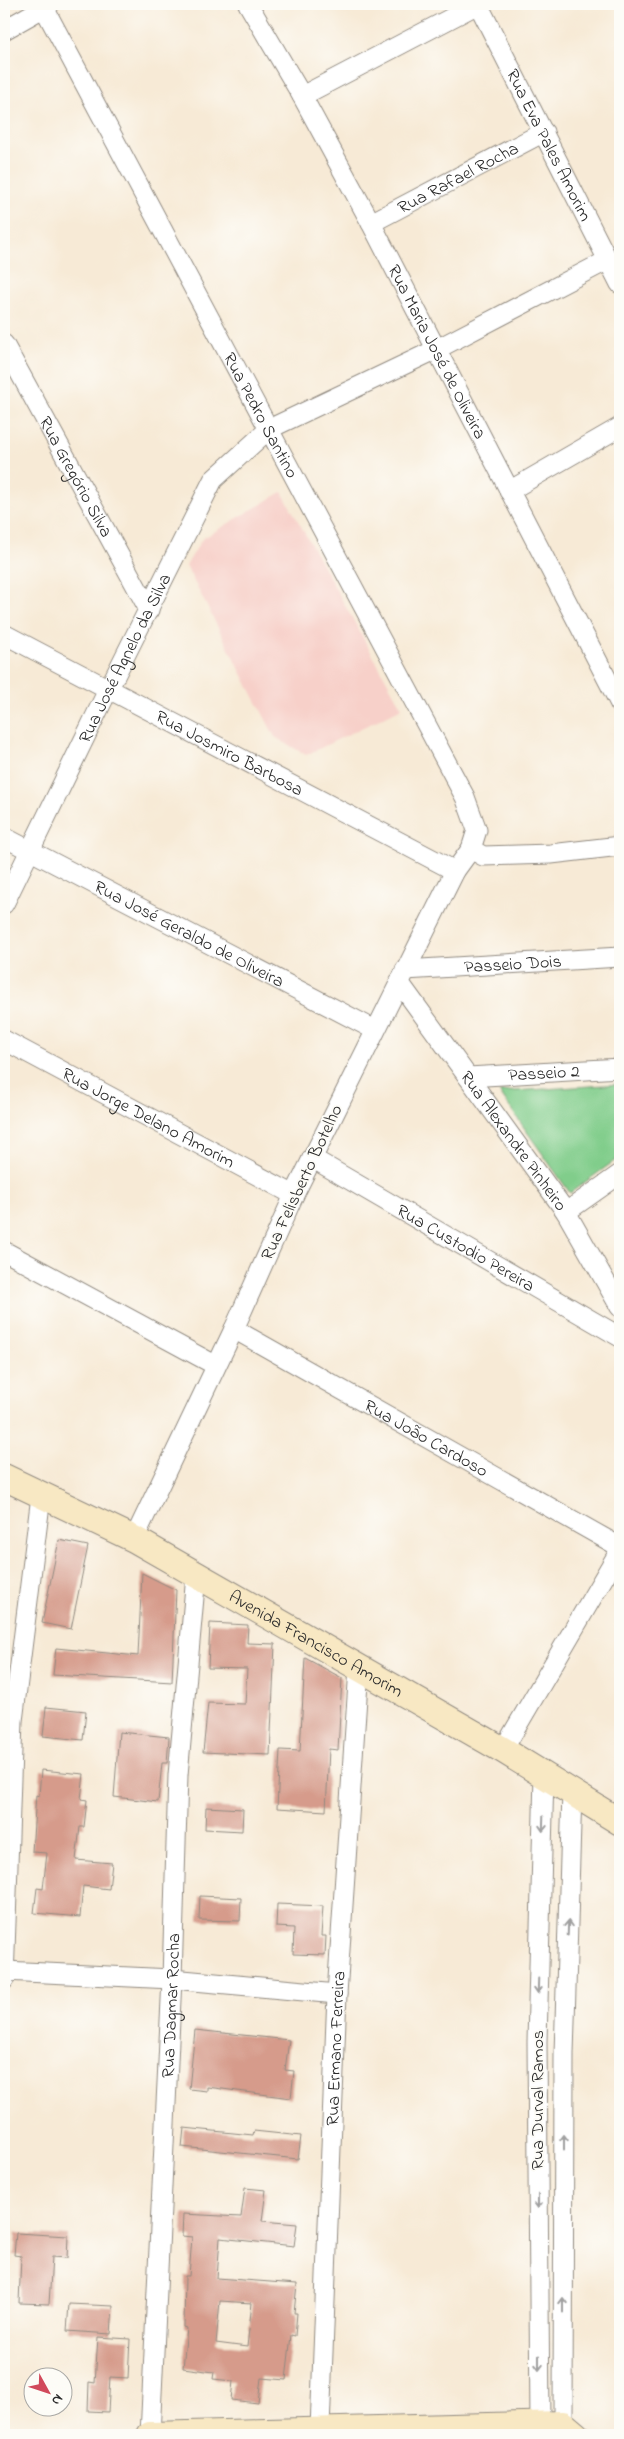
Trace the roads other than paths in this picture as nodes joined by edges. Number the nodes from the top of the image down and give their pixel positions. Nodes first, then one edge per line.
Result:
1 (248, 4) edge
2 (478, 4) edge
3 (45, 5) edge
4 (4, 30) edge
5 (302, 96) junction
6 (544, 132) junction
7 (371, 224) junction
8 (608, 260) junction
9 (620, 284) edge
10 (5, 350) edge
11 (435, 350) junction
12 (620, 426) edge
13 (269, 429) junction
14 (509, 491) junction
15 (149, 610) junction
16 (4, 634) edge
17 (108, 690) junction
18 (620, 704) edge
19 (478, 830) joint
20 (4, 837) edge
21 (620, 846) edge
22 (471, 849) junction
23 (30, 850) junction
24 (455, 871) junction
25 (4, 904) edge
26 (620, 957) edge
27 (402, 976) junction
28 (375, 1030) junction
29 (4, 1040) edge
30 (620, 1068) edge
31 (468, 1077) junction
32 (312, 1158) junction
33 (620, 1174) edge
34 (294, 1195) junction
35 (566, 1212) junction
36 (4, 1251) edge
37 (620, 1307) edge
38 (234, 1329) junction
39 (620, 1337) edge
40 (215, 1365) junction
41 (4, 1477) edge
42 (41, 1496) junction
43 (134, 1539) junction
44 (620, 1549) edge
45 (196, 1575) junction
46 (359, 1668) junction
47 (504, 1750) junction
48 (544, 1775) junction
49 (572, 1792) junction
50 (620, 1822) edge
51 (4, 1972) edge
52 (172, 1979) junction
53 (4, 1980) edge
54 (337, 1994) junction
55 (560, 2428) edge
56 (320, 2429) junction
57 (368, 2433) edge
58 (150, 2435) edge

1 - 5 street, Rua Maria José de Oliveira
2 - 5 street
2 - 6 street, Rua Eva Pales Amorim
3 - 4 street
3 - 13 street, Rua Pedro Santino
5 - 7 street, Rua Maria José de Oliveira
6 - 7 street, Rua Rafael Rocha
6 - 8 street, Rua Eva Pales Amorim
7 - 11 street, Rua Maria José de Oliveira
8 - 9 street, Rua Eva Pales Amorim
8 - 11 street, Rua José Agnelo da Silva
10 - 15 street, Rua Gregório Silva
11 - 13 street, Rua José Agnelo da Silva
11 - 14 street, Rua Maria José de Oliveira
12 - 14 street
13 - 15 street, Rua José Agnelo da Silva
13 - 19 street, Rua Pedro Santino
14 - 18 street, Rua Maria José de Oliveira
15 - 17 street, Rua José Agnelo da Silva
16 - 17 street, Rua Josmiro Barbosa
17 - 23 street, Rua José Agnelo da Silva
17 - 24 street, Rua Josmiro Barbosa
19 - 22 street, Rua Felisberto Botelho
20 - 23 street, Rua José Geraldo de Oliveira
21 - 22 street
22 - 24 street, Rua Felisberto Botelho
23 - 25 street, Rua José Agnelo da Silva
23 - 28 street, Rua José Geraldo de Oliveira
24 - 27 street, Rua Felisberto Botelho
26 - 27 street, Passeio Dois
27 - 28 street, Rua Felisberto Botelho
27 - 31 street, Rua Alexandre Pinheiro
28 - 32 street, Rua Felisberto Botelho
29 - 34 street, Rua Jorge Delano Amorim
30 - 31 street, Passeio 2
31 - 35 street, Rua Alexandre Pinheiro
32 - 34 street, Rua Felisberto Botelho
32 - 39 street, Rua Custodio Pereira
33 - 35 street
34 - 38 street, Rua Felisberto Botelho
35 - 37 street, Rua Alexandre Pinheiro
36 - 40 street
38 - 40 street, Rua Felisberto Botelho
38 - 44 street, Rua João Cardoso
40 - 43 street, Rua Felisberto Botelho
41 - 42 main road, Avenida Francisco Amorim
42 - 43 main road, Avenida Francisco Amorim
42 - 51 street
43 - 45 main road, Avenida Francisco Amorim
44 - 47 street
45 - 46 main road, Avenida Francisco Amorim
45 - 52 street, Rua Dagmar Rocha
46 - 47 main road, Avenida Francisco Amorim
46 - 54 street, Rua Ermano Ferreira
47 - 48 main road, Avenida Francisco Amorim
48 - 49 main road, Avenida Francisco Amorim
48 -> 55 street, Rua Durval Ramos
49 - 50 main road, Avenida Francisco Amorim
55 -> 49 street, Rua Durval Ramos
51 - 52 street
51 - 53 street
52 - 54 street
52 - 58 street, Rua Dagmar Rocha
54 - 56 street, Rua Ermano Ferreira
55 - 57 main road
56 - 57 main road
56 - 58 main road

